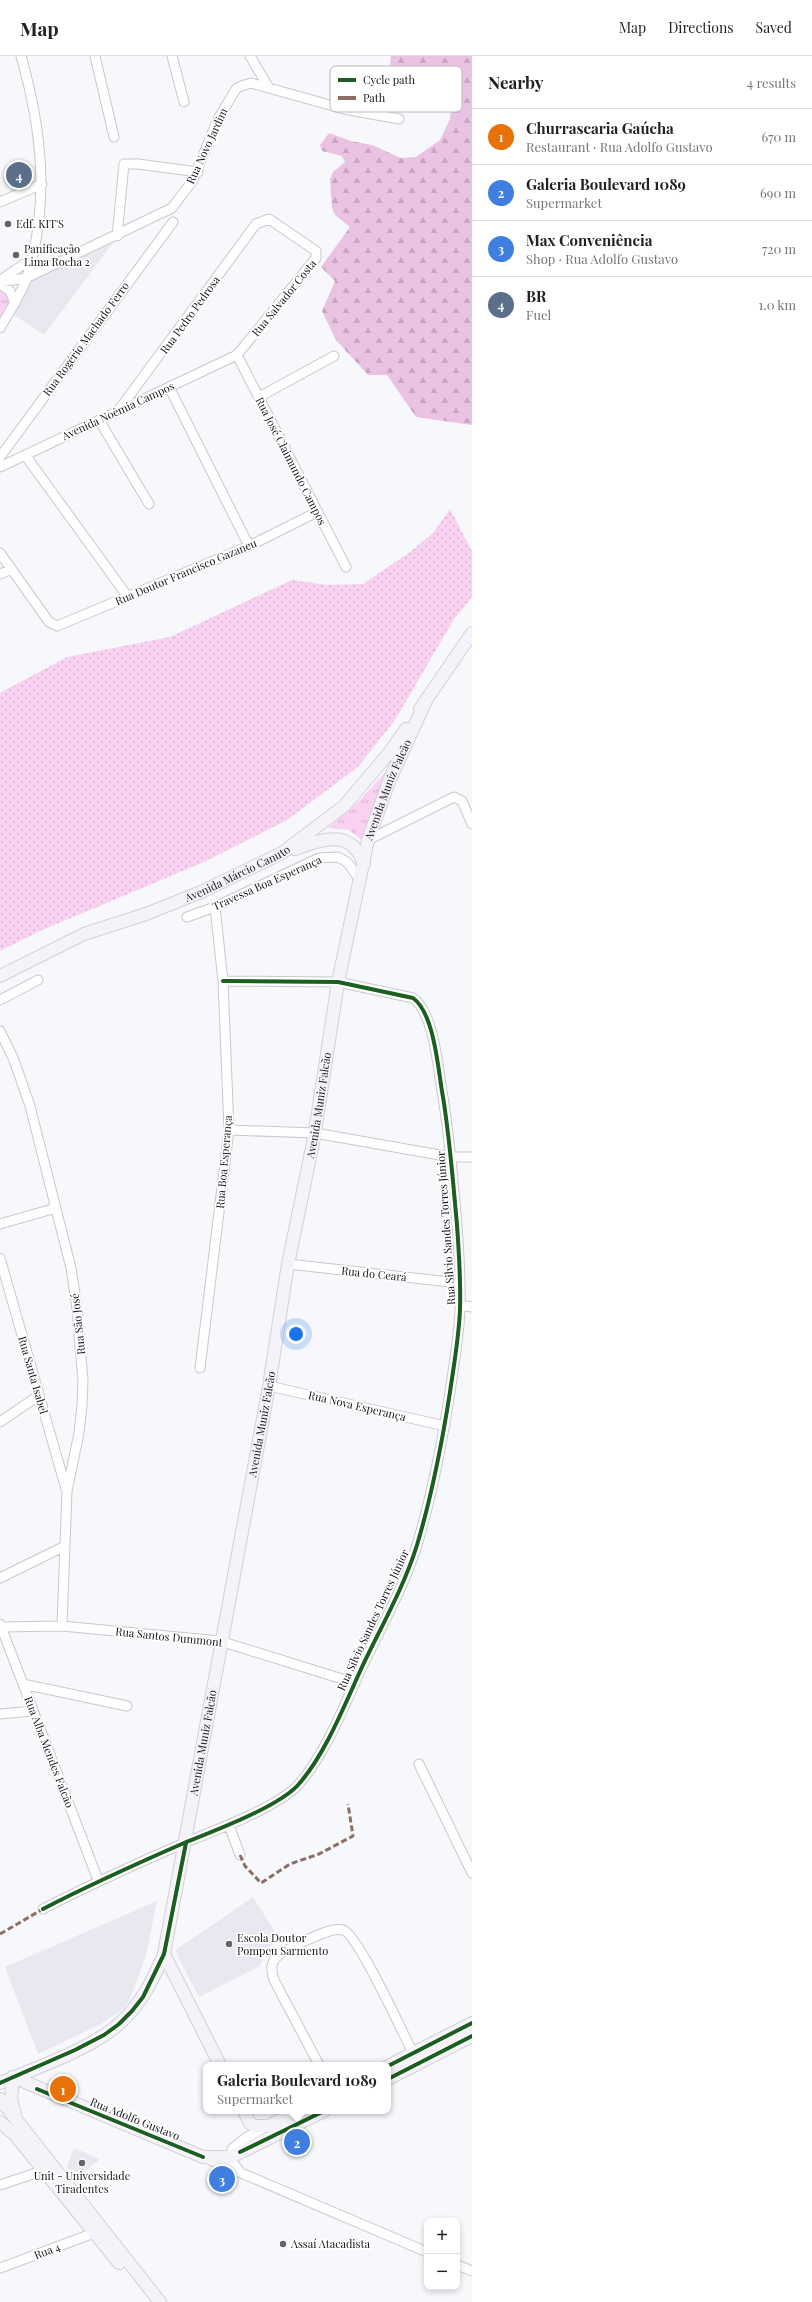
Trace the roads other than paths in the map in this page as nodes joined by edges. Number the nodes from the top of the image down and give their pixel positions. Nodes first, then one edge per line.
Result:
1 (20, 56) edge
2 (95, 56) edge
3 (172, 56) edge
4 (250, 58) edge
5 (268, 88) junction
6 (184, 102) dead end
7 (330, 105) edge
8 (360, 112) edge
9 (399, 119) dead end
10 (114, 138) dead end
11 (198, 172) junction
12 (42, 184) junction
13 (0, 202) edge
14 (263, 220) joint
15 (173, 222) dead end
16 (117, 236) junction
17 (30, 260) junction
18 (26, 278) junction
19 (0, 282) edge
20 (15, 303) junction
21 (0, 328) edge
22 (237, 355) junction
23 (334, 356) dead end
24 (139, 385) junction
25 (169, 387) junction
26 (151, 395) junction
27 (259, 397) junction
28 (118, 411) junction
29 (99, 420) junction
30 (26, 455) junction
31 (0, 457) edge
32 (0, 467) edge
33 (149, 504) dead end
34 (317, 512) junction
35 (249, 546) junction
36 (0, 553) edge
37 (346, 567) dead end
38 (10, 570) junction
39 (0, 574) edge
40 (128, 597) junction
41 (472, 633) edge
42 (425, 703) junction
43 (472, 824) edge
44 (368, 840) junction
45 (282, 854) junction
46 (364, 864) junction
47 (361, 881) junction
48 (215, 907) junction
49 (187, 917) dead end
50 (0, 976) edge
51 (38, 980) dead end
52 (223, 981) junction
53 (338, 982) junction
54 (0, 1000) edge
55 (0, 1031) edge
56 (229, 1130) junction
57 (314, 1133) junction
58 (451, 1157) junction
59 (472, 1157) edge
60 (56, 1208) junction
61 (0, 1224) edge
62 (0, 1258) edge
63 (288, 1264) junction
64 (459, 1283) junction
65 (460, 1305) junction
66 (472, 1307) edge
67 (200, 1368) dead end
68 (269, 1386) junction
69 (38, 1396) junction
70 (0, 1422) edge
71 (445, 1426) junction
72 (67, 1491) junction
73 (63, 1547) junction
74 (0, 1578) edge
75 (1, 1625) edge
76 (62, 1626) junction
77 (220, 1641) junction
78 (355, 1683) junction
79 (23, 1684) junction
80 (126, 1706) dead end
81 (33, 1711) junction
82 (0, 1714) edge
83 (418, 1764) dead end
84 (229, 1825) junction
85 (186, 1843) junction
86 (240, 1855) dead end
87 (472, 1873) edge
88 (98, 1880) junction
89 (42, 1909) dead end
90 (164, 1954) junction
91 (472, 2023) edge
92 (472, 2036) edge
93 (413, 2053) junction
94 (218, 2062) edge
95 (317, 2062) edge
96 (391, 2064) edge
97 (13, 2077) junction
98 (391, 2077) edge
99 (0, 2083) edge
100 (0, 2099) edge
101 (246, 2114) edge
102 (292, 2114) edge
103 (318, 2114) edge
104 (0, 2122) edge
105 (19, 2125) junction
106 (268, 2126) junction
107 (203, 2157) junction
108 (231, 2157) junction
109 (42, 2170) junction
110 (243, 2174) junction
111 (0, 2185) edge
112 (94, 2233) junction
113 (424, 2251) edge
114 (460, 2266) edge
115 (0, 2268) edge
116 (472, 2271) edge
117 (152, 2302) edge
118 (160, 2302) edge

1 - 12 street
2 - 10 street
3 - 6 street
4 - 5 street
5 - 7 street, Rua Novo Jardim
5 - 11 street, Rua Novo Jardim
8 - 9 street, Rua Novo Jardim
11 - 16 street, Rua Novo Jardim
11 - 16 street
12 - 13 street
12 - 17 street
14 - 22 street, Rua Salvador Costa
14 - 24 street, Rua Pedro Pedrosa
15 - 31 street, Rua Rogério Machado Ferro
16 - 18 street, Rua Novo Jardim
17 - 18 street
17 - 19 street
18 - 19 street, Rua Novo Jardim
18 - 20 street
19 - 20 street
20 - 21 street
22 - 25 street, Avenida Noêmia Campos
22 - 27 street, Rua José Claimundo Campos
23 - 27 street
24 - 26 street
24 - 28 street, Rua Pedro Pedrosa
25 - 26 street, Avenida Noêmia Campos
25 - 35 street
26 - 28 street, Avenida Noêmia Campos
27 - 34 street, Rua José Claimundo Campos
28 - 29 street, Avenida Noêmia Campos
29 - 30 street, Avenida Noêmia Campos
29 - 33 street
30 - 32 street, Avenida Noêmia Campos
30 - 40 street
34 - 35 street, Rua Doutor Francisco Gazaneu
34 - 37 street, Rua José Claimundo Campos
35 - 40 street, Rua Doutor Francisco Gazaneu
36 - 38 street
38 - 39 street
38 - 40 street, Rua Doutor Francisco Gazaneu
41 - 42 main road
42 - 44 main road, Avenida Muniz Falcão
42 - 45 main road, Avenida Márcio Canuto
43 - 44 street
44 - 46 main road, Avenida Muniz Falcão
45 - 46 main road
45 - 50 main road, Avenida Márcio Canuto
46 - 47 main road, Avenida Muniz Falcão
47 - 48 street, Travessa Boa Esperança
47 - 53 main road, Avenida Muniz Falcão
48 - 49 street, Travessa Boa Esperança
48 - 52 street, Rua Boa Esperança
51 - 54 street
52 - 53 street, Rua Silvio Sandes Torres Júnior
52 - 56 street, Rua Boa Esperança
53 - 57 main road, Avenida Muniz Falcão
53 - 58 street, Rua Silvio Sandes Torres Júnior
55 - 60 street, Rua São José
56 - 57 street
56 - 67 street, Rua Boa Esperança
57 - 58 street
57 - 63 main road, Avenida Muniz Falcão
58 - 59 street
58 - 64 street, Rua Silvio Sandes Torres Júnior
60 - 61 street
60 - 72 street, Rua São José
62 - 69 street, Rua Santa Isabel
63 - 64 street, Rua do Ceará
63 - 68 main road, Avenida Muniz Falcão
64 - 65 street, Rua Silvio Sandes Torres Júnior
65 - 66 street
65 - 71 street, Rua Silvio Sandes Torres Júnior
68 - 71 street, Rua Nova Esperança
68 - 77 main road, Avenida Muniz Falcão
69 - 70 street
69 - 72 street, Rua Santa Isabel
71 - 78 street, Rua Silvio Sandes Torres Júnior
72 - 73 street, Rua São José
73 - 74 street
73 - 76 street, Rua São José
75 - 76 street, Rua Santos Dummont
75 - 79 street, Rua Alba Mendes Falcão
76 - 77 street, Rua Santos Dummont
77 - 78 street, Rua Santos Dummont
77 - 85 main road, Avenida Muniz Falcão
78 - 84 street, Rua Silvio Sandes Torres Júnior
79 - 80 street
79 - 81 street, Rua Alba Mendes Falcão
81 - 82 street
81 - 88 street, Rua Alba Mendes Falcão
83 - 87 street
84 - 85 street, Rua Silvio Sandes Torres Júnior
84 - 86 street
85 - 88 street, Rua Silvio Sandes Torres Júnior
85 - 90 main road, Avenida Muniz Falcão
88 - 89 street, Rua Silvio Sandes Torres Júnior
90 - 94 main road
90 - 97 main road, Avenida Muniz Falcão
91 - 93 main road
92 - 98 main road
93 - 95 street
93 - 96 main road
97 - 99 main road, Avenida Muniz Falcão
97 - 105 main road
97 - 107 main road, Rua Adolfo Gustavo
100 - 105 main road
101 - 106 main road
102 - 106 main road
103 - 108 main road
104 - 109 main road
105 - 118 main road
106 - 108 street
107 - 108 main road
107 - 110 street, Rua Adolfo Gustavo
108 - 110 street
109 - 111 street
109 - 112 main road
110 - 113 street, Rua Adolfo Gustavo
112 - 115 street, Rua 4
112 - 117 main road
114 - 116 street

